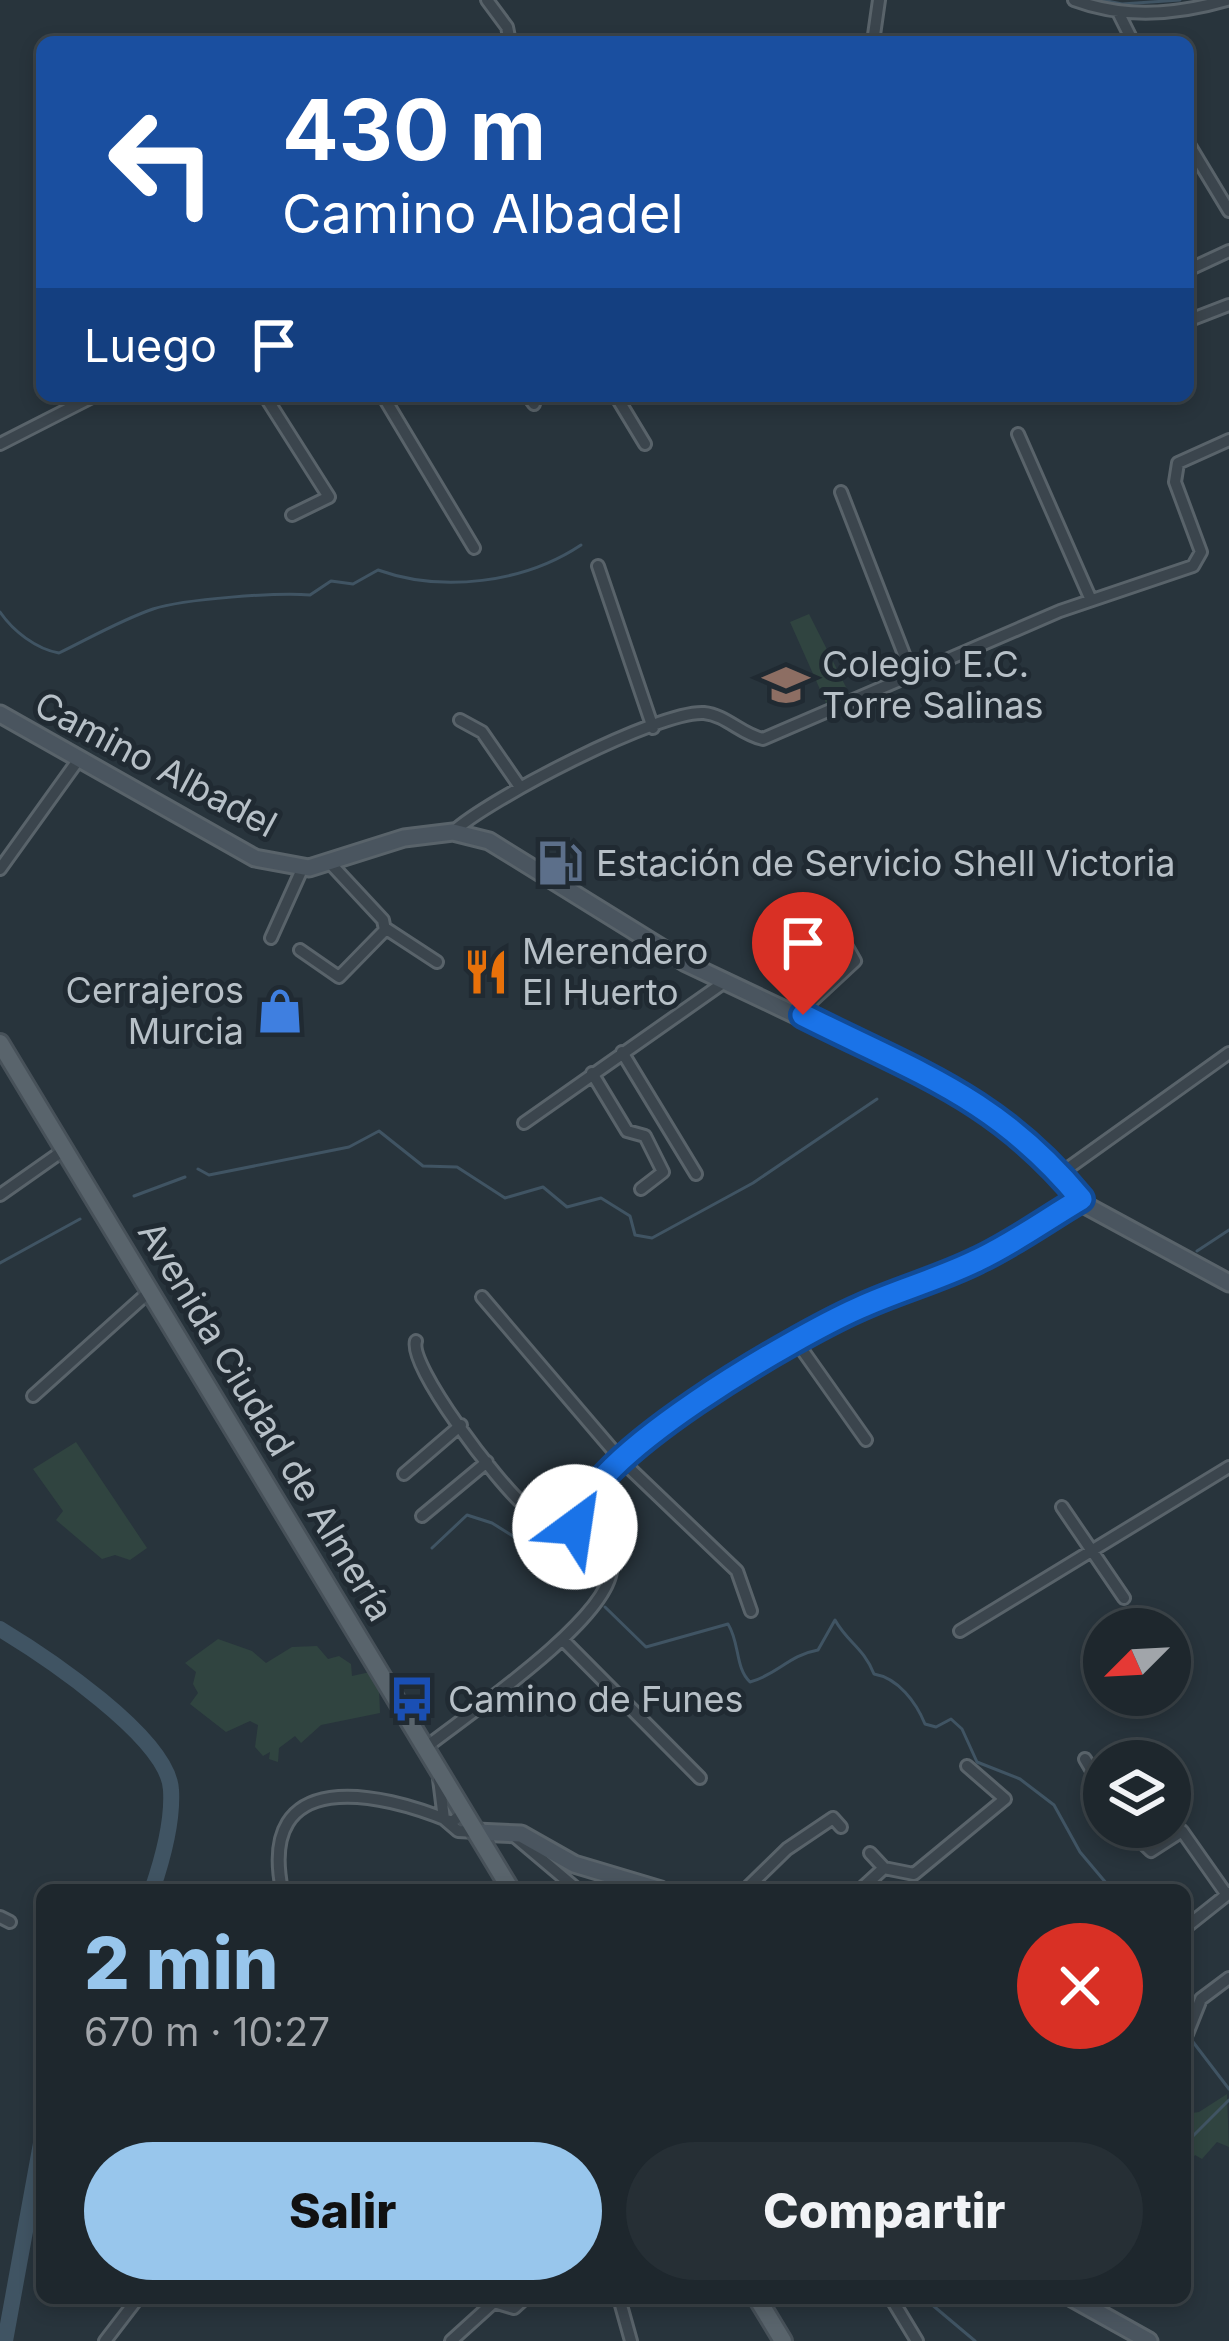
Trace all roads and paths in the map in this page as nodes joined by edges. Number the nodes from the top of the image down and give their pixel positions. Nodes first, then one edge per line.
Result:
1 (487, 0) edge
2 (878, 0) edge
3 (1075, 0) edge
4 (1227, 0) edge
5 (1209, 3) edge
6 (1119, 14) junction
7 (509, 36) edge
8 (874, 36) edge
9 (1130, 36) edge
10 (1194, 153) edge
11 (1229, 211) edge
12 (1229, 251) edge
13 (1194, 267) edge
14 (1229, 305) edge
15 (1194, 318) edge
16 (82, 402) edge
17 (269, 402) edge
18 (387, 402) edge
19 (620, 402) edge
20 (1018, 434) dead end
21 (1229, 440) edge
22 (0, 444) edge
23 (645, 444) dead end
24 (841, 492) dead end
25 (292, 515) dead end
26 (475, 548) dead end
27 (598, 566) dead end
28 (1090, 600) junction
29 (912, 675) junction
30 (0, 714) edge
31 (460, 720) dead end
32 (653, 728) junction
33 (79, 760) junction
34 (520, 787) junction
35 (453, 832) junction
36 (330, 863) junction
37 (303, 867) junction
38 (0, 869) edge
39 (835, 926) dead end
40 (386, 928) junction
41 (271, 938) dead end
42 (300, 950) dead end
43 (437, 962) dead end
44 (726, 981) junction
45 (799, 1013) junction
46 (0, 1043) edge
47 (622, 1052) junction
48 (1229, 1053) edge
49 (592, 1073) junction
50 (524, 1123) dead end
51 (64, 1150) junction
52 (696, 1174) dead end
53 (1060, 1174) junction
54 (641, 1189) dead end
55 (0, 1195) edge
56 (1081, 1199) junction
57 (1229, 1283) edge
58 (149, 1291) junction
59 (482, 1297) dead end
60 (416, 1341) dead end
61 (796, 1341) junction
62 (33, 1396) dead end
63 (460, 1426) junction
64 (866, 1440) dead end
65 (622, 1461) junction
66 (487, 1462) junction
67 (1229, 1467) edge
68 (404, 1474) dead end
69 (1062, 1507) dead end
70 (422, 1516) dead end
71 (575, 1527) junction
72 (1091, 1554) junction
73 (1124, 1598) dead end
74 (751, 1611) dead end
75 (960, 1630) dead end
76 (563, 1640) junction
77 (430, 1756) junction
78 (967, 1766) dead end
79 (700, 1778) dead end
80 (441, 1790) junction
81 (420, 1808) junction
82 (464, 1812) junction
83 (444, 1819) junction
84 (841, 1827) dead end
85 (476, 1832) junction
86 (509, 1833) junction
87 (1191, 1844) edge
88 (870, 1853) dead end
89 (493, 1861) junction
90 (574, 1864) junction
91 (884, 1868) junction
92 (558, 1878) junction
93 (282, 1884) edge
94 (507, 1884) edge
95 (568, 1884) edge
96 (641, 1884) edge
97 (751, 1884) edge
98 (867, 1884) edge
99 (1228, 1894) edge
100 (1191, 1923) edge
101 (1229, 1978) edge
102 (1191, 2022) edge
103 (133, 2304) edge
104 (490, 2304) edge
105 (621, 2304) edge
106 (761, 2304) edge
107 (895, 2304) edge
108 (1083, 2304) edge
109 (105, 2341) edge
110 (451, 2341) edge
111 (631, 2341) edge
112 (783, 2341) edge
113 (917, 2341) edge
114 (1149, 2341) edge

1 - 7 street
2 - 8 street
3 - 6 street
4 - 5 street
5 - 6 street
6 - 9 street
10 - 11 street
12 - 13 street
14 - 15 street
16 - 22 street
17 - 25 street
18 - 26 street
19 - 23 street
20 - 28 street
21 - 28 street
24 - 29 street
27 - 32 street
28 - 29 street
29 - 32 street
30 - 33 main road, Camino Albadel
31 - 34 street
32 - 34 street
33 - 37 main road, Camino Albadel
33 - 38 street
34 - 35 street
35 - 36 main road, Camino Albadel
35 - 44 main road
36 - 37 main road, Camino Albadel
36 - 40 street
37 - 41 street
39 - 45 street
40 - 42 street
40 - 43 street
44 - 45 main road
44 - 47 street
45 - 53 main road
46 - 51 main road, Avenida Ciudad de Almería
47 - 49 street
47 - 52 street
48 - 53 street
49 - 50 street
49 - 54 street
51 - 55 street
51 - 58 main road, Avenida Ciudad de Almería
53 - 56 main road
56 - 57 main road
56 - 61 street
58 - 62 street
58 - 77 main road, Avenida Ciudad de Almería
59 - 65 street
60 - 63 street
61 - 64 street
61 - 65 street
63 - 66 street
63 - 68 street
65 - 71 street
65 - 74 street
66 - 70 street
66 - 71 street
67 - 72 street
69 - 72 street
71 - 76 street
72 - 73 street
72 - 75 street
76 - 77 street
76 - 79 street
77 - 80 street
77 - 82 main road, Avenida Ciudad de Almería
78 - 91 street
80 - 81 street
80 - 83 street
81 - 83 street
81 - 93 street
82 - 83 street
82 - 85 main road, Avenida Ciudad de Almería
83 - 85 street
84 - 97 street
85 - 86 main road
85 - 89 main road, Avenida Ciudad de Almería
86 - 89 main road
86 - 90 main road
86 - 92 street
87 - 99 street
88 - 91 street
89 - 94 main road, Avenida Ciudad de Almería
90 - 92 street
90 - 96 main road
91 - 98 street
92 - 95 street
99 - 100 street
101 - 102 street
103 - 109 street
104 - 110 street
105 - 111 street
106 - 112 main road
107 - 113 street
108 - 114 main road

